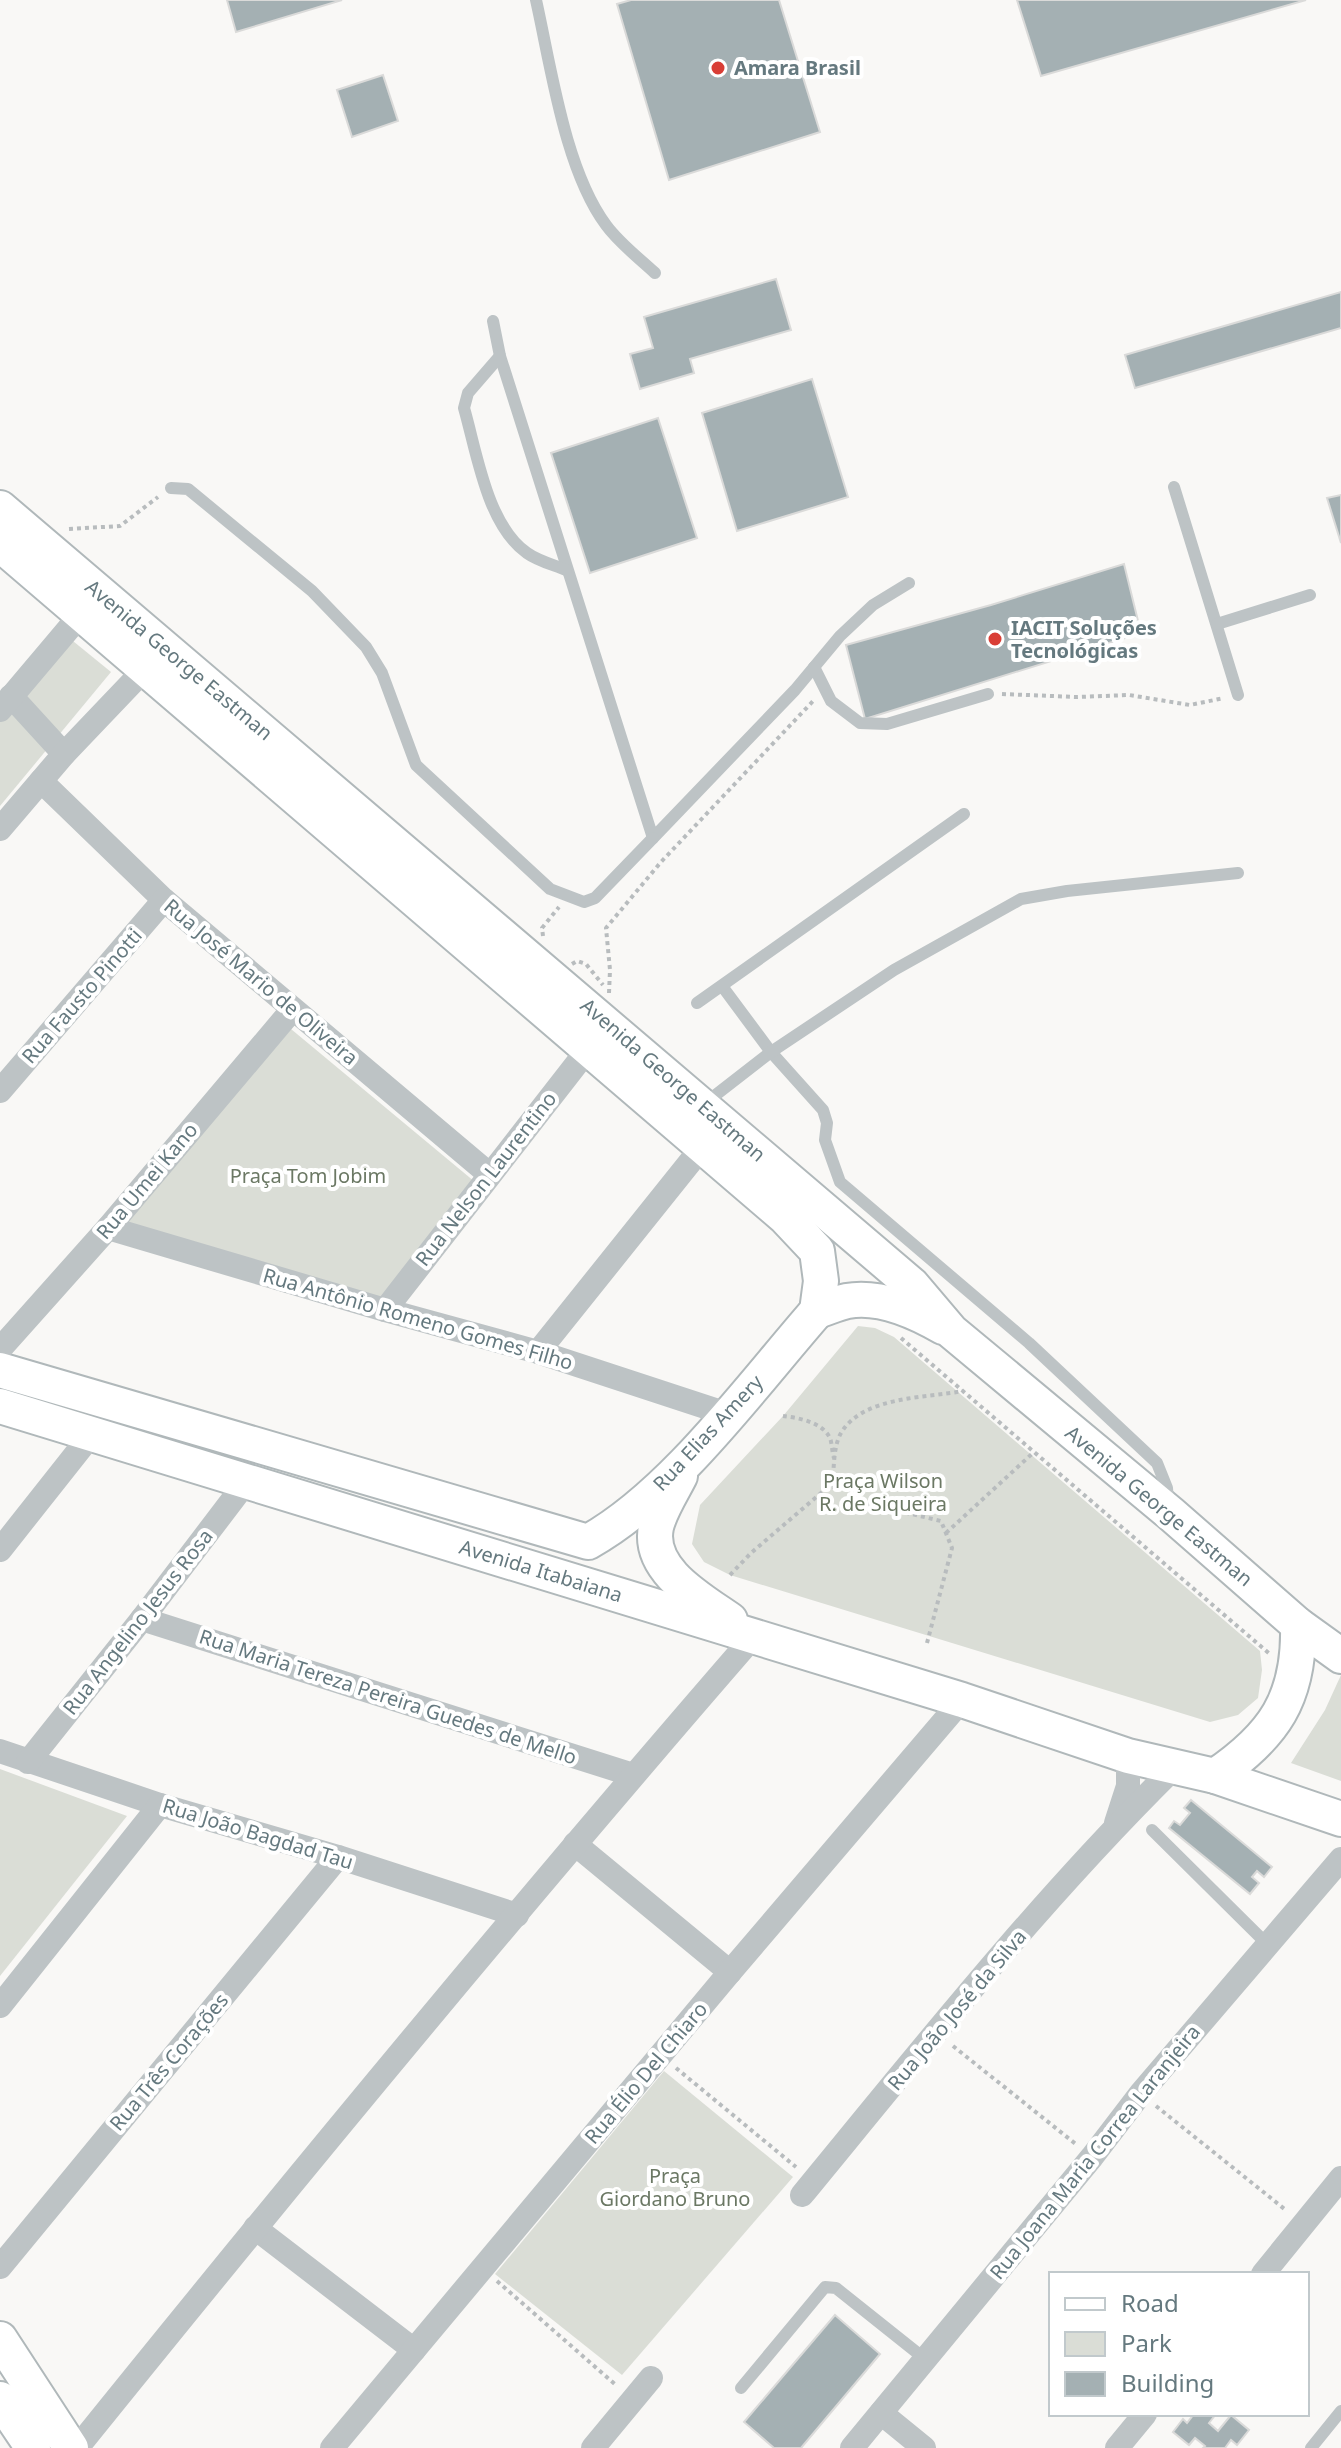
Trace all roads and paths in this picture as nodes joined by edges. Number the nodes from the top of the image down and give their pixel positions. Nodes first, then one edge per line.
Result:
1 (536, 0) edge
2 (655, 273) dead end
3 (493, 321) dead end
4 (500, 356) junction
5 (1174, 487) dead end
6 (171, 488) joint
7 (0, 508) edge
8 (59, 523) dead end
9 (0, 544) edge
10 (566, 570) junction
11 (909, 583) dead end
12 (1310, 595) dead end
13 (82, 613) junction
14 (1217, 624) junction
15 (814, 667) junction
16 (146, 668) junction
17 (825, 689) junction
18 (988, 694) joint
19 (1238, 695) joint
20 (6, 703) edge
21 (64, 754) junction
22 (41, 781) junction
23 (964, 814) dead end
24 (0, 829) edge
25 (653, 838) junction
26 (1238, 873) dead end
27 (164, 900) junction
28 (567, 966) dead end
29 (722, 986) junction
30 (609, 994) junction
31 (617, 1001) dead end
32 (697, 1003) dead end
33 (292, 1010) junction
34 (589, 1048) junction
35 (771, 1052) junction
36 (0, 1091) edge
37 (703, 1105) junction
38 (703, 1146) junction
39 (489, 1174) junction
40 (108, 1228) junction
41 (385, 1310) junction
42 (817, 1311) junction
43 (893, 1331) dead end
44 (951, 1331) junction
45 (0, 1349) edge
46 (538, 1352) junction
47 (0, 1370) edge
48 (963, 1391) junction
49 (0, 1406) edge
50 (727, 1414) junction
51 (783, 1416) dead end
52 (91, 1435) junction
53 (1034, 1452) junction
54 (834, 1460) junction
55 (686, 1461) junction
56 (247, 1481) junction
57 (843, 1487) junction
58 (1170, 1513) junction
59 (946, 1533) junction
60 (588, 1542) joint
61 (0, 1550) edge
62 (730, 1575) dead end
63 (142, 1619) junction
64 (1298, 1625) junction
65 (754, 1636) junction
66 (927, 1643) dead end
67 (1272, 1656) dead end
68 (1341, 1656) edge
69 (962, 1700) junction
70 (0, 1751) edge
71 (1128, 1756) junction
72 (28, 1762) junction
73 (1175, 1767) junction
74 (633, 1775) junction
75 (1215, 1776) junction
76 (160, 1805) junction
77 (1341, 1819) edge
78 (1114, 1827) junction
79 (1152, 1830) dead end
80 (575, 1844) junction
81 (338, 1857) junction
82 (1341, 1859) edge
83 (517, 1915) junction
84 (1268, 1945) junction
85 (730, 1972) junction
86 (0, 2006) edge
87 (935, 2033) junction
88 (661, 2055) junction
89 (1141, 2093) junction
90 (1092, 2157) junction
91 (1341, 2178) edge
92 (808, 2188) joint
93 (1304, 2225) junction
94 (255, 2228) junction
95 (0, 2267) edge
96 (482, 2269) junction
97 (1265, 2272) edge
98 (0, 2339) edge
99 (414, 2350) junction
100 (925, 2359) junction
101 (651, 2378) dead end
102 (741, 2388) dead end
103 (0, 2399) edge
104 (634, 2400) junction
105 (1341, 2411) edge
106 (881, 2413) junction
107 (1143, 2416) edge
108 (33, 2448) edge
109 (74, 2448) edge
110 (332, 2448) edge
111 (593, 2448) edge
112 (852, 2448) edge
113 (924, 2448) edge
114 (1117, 2448) edge
115 (1311, 2448) edge

1 - 2 lane
3 - 4 lane
4 - 10 lane
4 - 10 lane
5 - 14 lane
6 - 8 path
6 - 25 lane
7 - 37 main road, Avenida George Eastman
9 - 13 main road, Avenida George Eastman
10 - 25 lane
11 - 15 lane
12 - 14 lane
13 - 16 main road, Avenida George Eastman
13 - 20 street
14 - 19 lane
15 - 17 lane
15 - 25 lane
16 - 21 street
16 - 34 main road, Avenida George Eastman
17 - 18 lane
17 - 30 path
18 - 19 path
20 - 21 street
21 - 22 street
22 - 24 street
22 - 27 street, Rua José Mario de Oliveira
23 - 29 lane
26 - 35 lane
27 - 33 street, Rua José Mario de Oliveira
27 - 36 street, Rua Fausto Pinotti
28 - 30 path
29 - 32 lane
29 - 35 lane
30 - 31 path
33 - 39 street, Rua José Mario de Oliveira
33 - 40 street, Rua Umei Kano
34 - 38 main road, Avenida George Eastman
34 - 39 street, Rua Nelson Laurentino
35 - 37 lane
35 - 58 lane
37 - 44 main road, Avenida George Eastman
38 - 42 main road, Avenida George Eastman
38 - 46 street
39 - 41 street, Rua Nelson Laurentino
40 - 41 street, Rua Antônio Romeno Gomes Filho
40 - 45 street, Rua Umei Kano
41 - 46 street, Rua Antônio Romeno Gomes Filho
42 - 44 main road
42 - 50 main road, Rua Elias Amery
43 - 48 path
44 - 58 main road, Avenida George Eastman
46 - 50 street, Rua Antônio Romeno Gomes Filho
47 - 60 main road, Avenida Itabaiana
48 - 53 path
48 - 54 path
49 - 52 main road, Avenida Itabaiana
50 - 55 main road, Rua Elias Amery
51 - 54 path
52 - 56 main road, Avenida Itabaiana
52 - 61 street
53 - 59 path
53 - 67 path
54 - 57 path
55 - 60 main road, Rua Elias Amery
55 - 65 main road
56 - 63 street, Rua Angelino Jesus Rosa
56 - 65 main road, Avenida Itabaiana
57 - 59 path
57 - 62 path
58 - 64 main road, Avenida George Eastman
59 - 66 path
63 - 72 street, Rua Angelino Jesus Rosa
63 - 74 street, Rua Maria Tereza Pereira Guedes de Mello
64 - 68 main road, Avenida George Eastman
64 - 75 main road
65 - 69 main road, Avenida Itabaiana
65 - 74 street
69 - 71 main road, Avenida Itabaiana
69 - 85 street, Rua Élio Del Chiaro
70 - 72 street, Rua João Bagdad Tau
71 - 73 main road
71 - 78 street, Rua João José da Silva
72 - 76 street, Rua João Bagdad Tau
73 - 75 main road
73 - 78 street, Rua João José da Silva
74 - 80 street
75 - 77 main road
76 - 81 street, Rua João Bagdad Tau
76 - 86 street
78 - 87 street, Rua João José da Silva
79 - 84 lane
80 - 83 street
80 - 85 street
81 - 83 street, Rua João Bagdad Tau
81 - 95 street, Rua Três Corações
82 - 84 street, Rua Joana Maria Correa Laranjeira
83 - 94 street
84 - 89 street, Rua Joana Maria Correa Laranjeira
85 - 88 street, Rua Élio Del Chiaro
87 - 90 path
87 - 92 street, Rua João José da Silva
88 - 92 path
88 - 96 street, Rua Élio Del Chiaro
89 - 90 street, Rua Joana Maria Correa Laranjeira
89 - 93 path
90 - 100 street, Rua Joana Maria Correa Laranjeira
91 - 93 street
93 - 97 street
94 - 99 street
94 - 109 street
96 - 99 street, Rua Élio Del Chiaro
96 - 104 path
98 - 109 main road
99 - 110 street, Rua Élio Del Chiaro
100 - 102 lane
100 - 106 street, Rua Joana Maria Correa Laranjeira
101 - 104 street
103 - 108 main road
104 - 111 street
105 - 115 lane
106 - 112 street, Rua Joana Maria Correa Laranjeira
106 - 113 street
107 - 114 street

